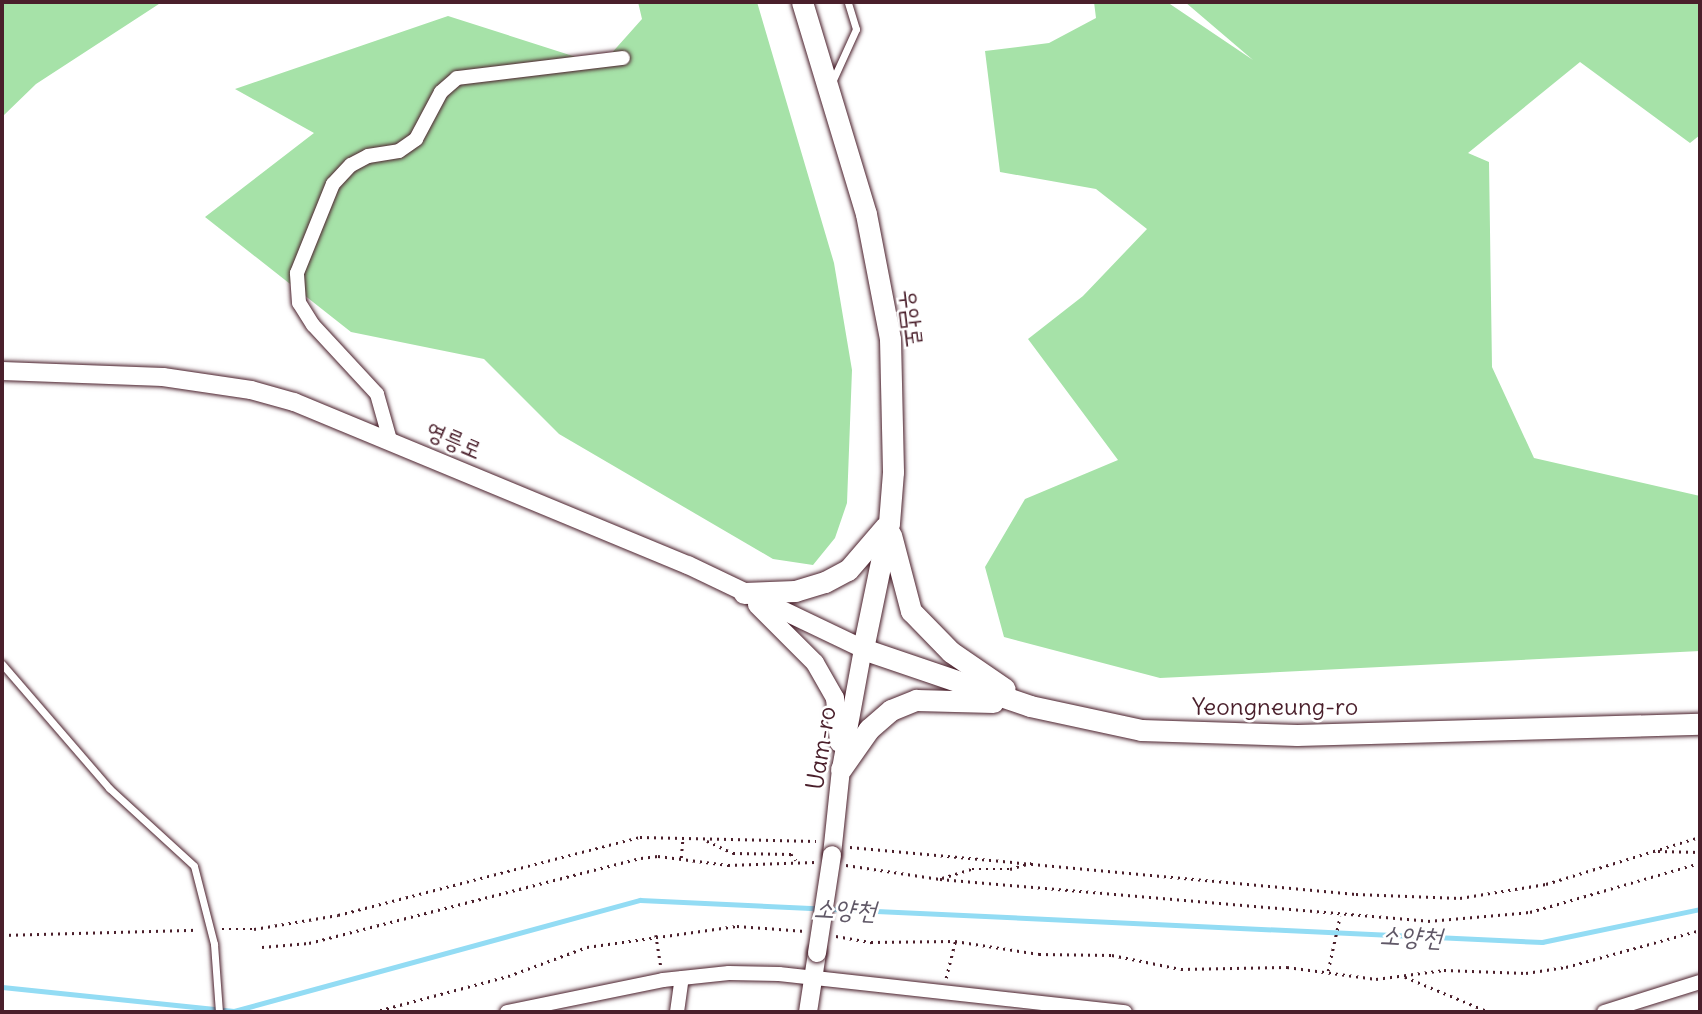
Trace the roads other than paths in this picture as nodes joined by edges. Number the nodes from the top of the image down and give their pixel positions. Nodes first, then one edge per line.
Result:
1 (802, 2) edge
2 (848, 2) edge
3 (623, 58) dead end
4 (828, 89) junction
5 (2, 371) edge
6 (390, 440) junction
7 (888, 523) junction
8 (744, 593) junction
9 (863, 649) junction
10 (2, 664) edge
11 (1030, 706) junction
12 (1700, 724) edge
13 (841, 769) junction
14 (682, 978) junction
15 (813, 981) junction
16 (1700, 982) edge
17 (986, 1006) edge
18 (559, 1008) edge
19 (219, 1012) edge
20 (507, 1012) edge
21 (677, 1012) edge
22 (808, 1012) edge
23 (1125, 1012) edge
24 (1604, 1012) edge

1 - 4 main road, 우암로
2 - 4 lane
3 - 6 street
4 - 7 main road, 우암로
5 - 6 street, 영릉로
6 - 8 street, 영릉로
7 - 8 main road
7 - 9 main road, 우암로
7 - 11 main road
8 - 9 street, 영릉로
8 - 13 street
9 - 11 main road, Yeongneung-ro
9 - 13 street, Uam-ro
10 - 19 lane
11 - 12 main road, Yeongneung-ro
11 - 13 main road
13 - 15 street, Uam-ro, bridge
14 - 15 street
14 - 18 street
14 - 21 street
15 - 17 street
15 - 22 street
16 - 24 street
17 - 23 street
18 - 20 street

